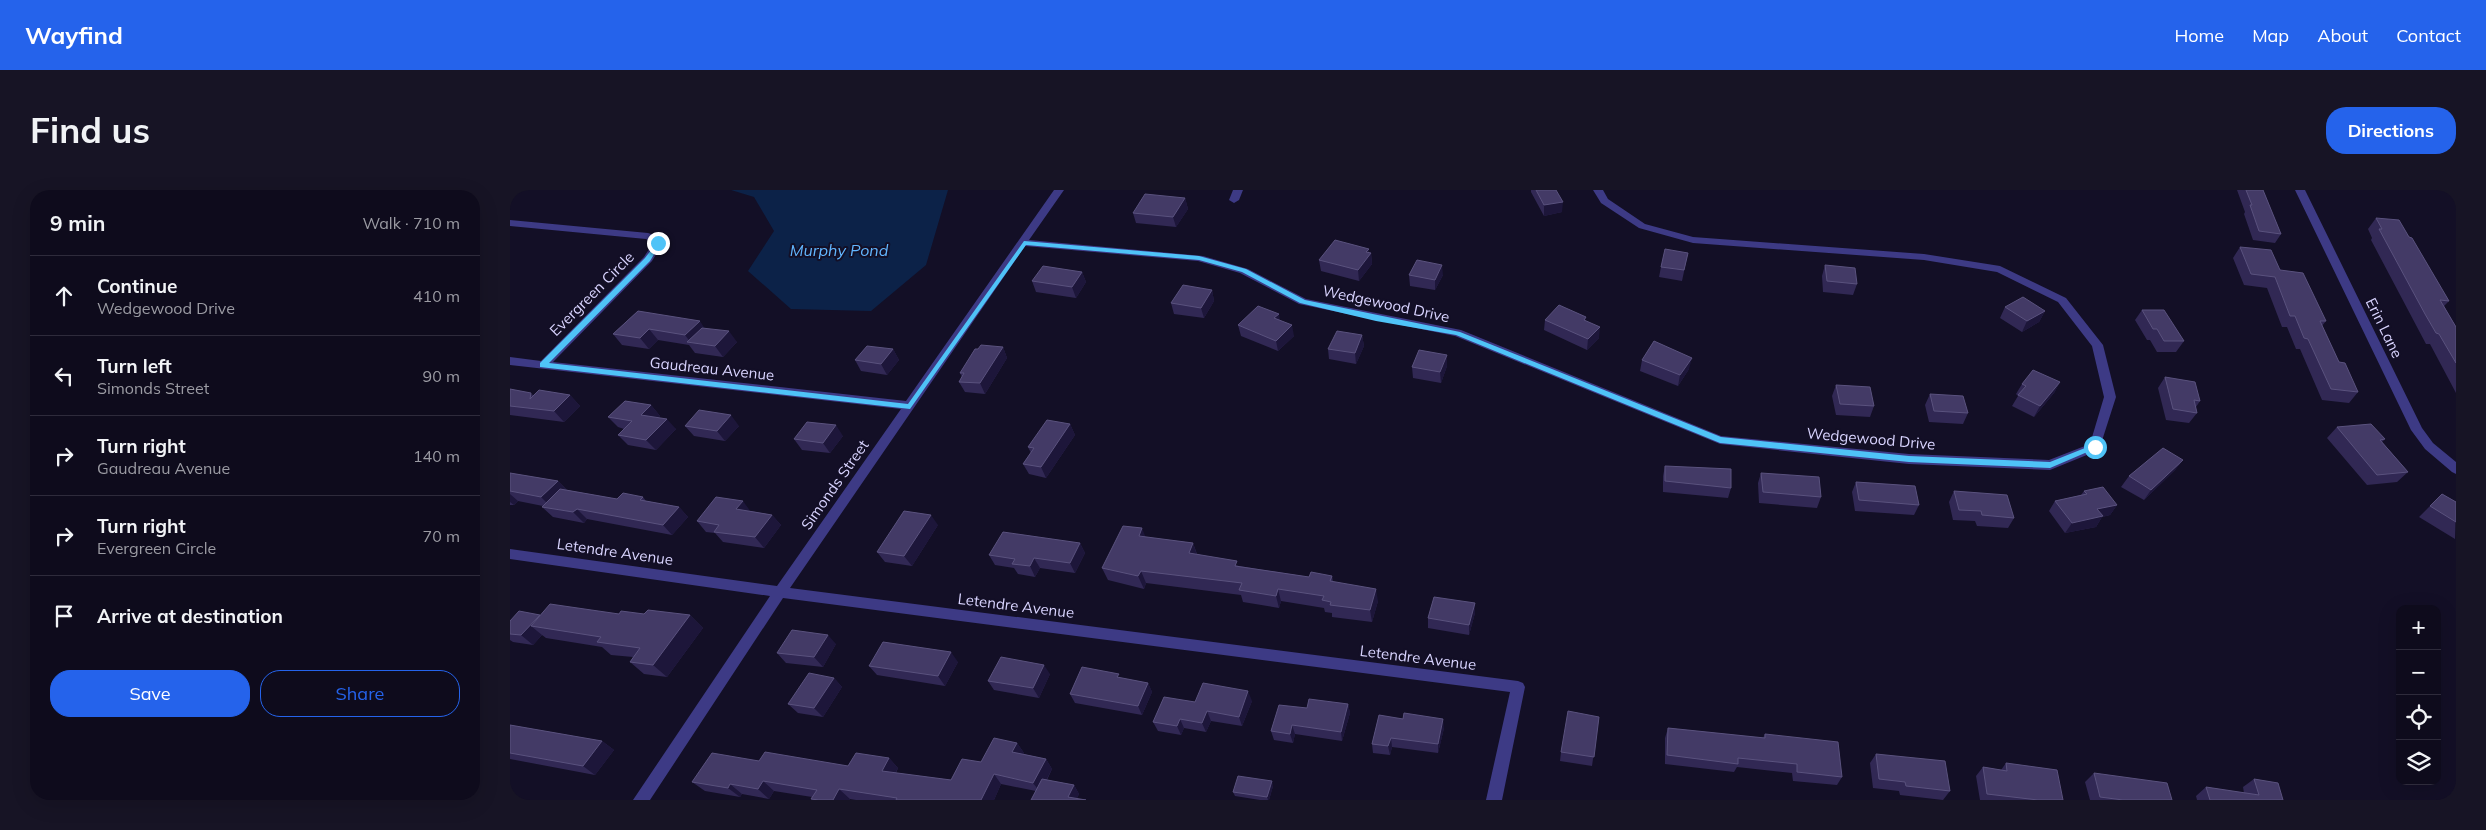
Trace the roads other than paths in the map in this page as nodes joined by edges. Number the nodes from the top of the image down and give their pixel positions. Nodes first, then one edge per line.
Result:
1 (1059, 190) edge
2 (1238, 190) edge
3 (1598, 190) edge
4 (2300, 190) edge
5 (1234, 200) dead end
6 (510, 223) edge
7 (1024, 243) junction
8 (510, 361) edge
9 (543, 365) junction
10 (910, 406) junction
11 (2456, 469) edge
12 (510, 554) edge
13 (780, 592) junction
14 (641, 800) edge
15 (1494, 800) edge

1 - 7 street, Simonds Street
2 - 5 street
3 - 7 street, Wedgewood Drive
4 - 11 street, Erin Lane
6 - 9 street, Evergreen Circle
7 - 10 street, Simonds Street
8 - 9 street, Gaudreau Avenue
9 - 10 street, Gaudreau Avenue
10 - 13 street, Simonds Street
12 - 13 street, Letendre Avenue
13 - 14 street, Simonds Street
13 - 15 street, Letendre Avenue

